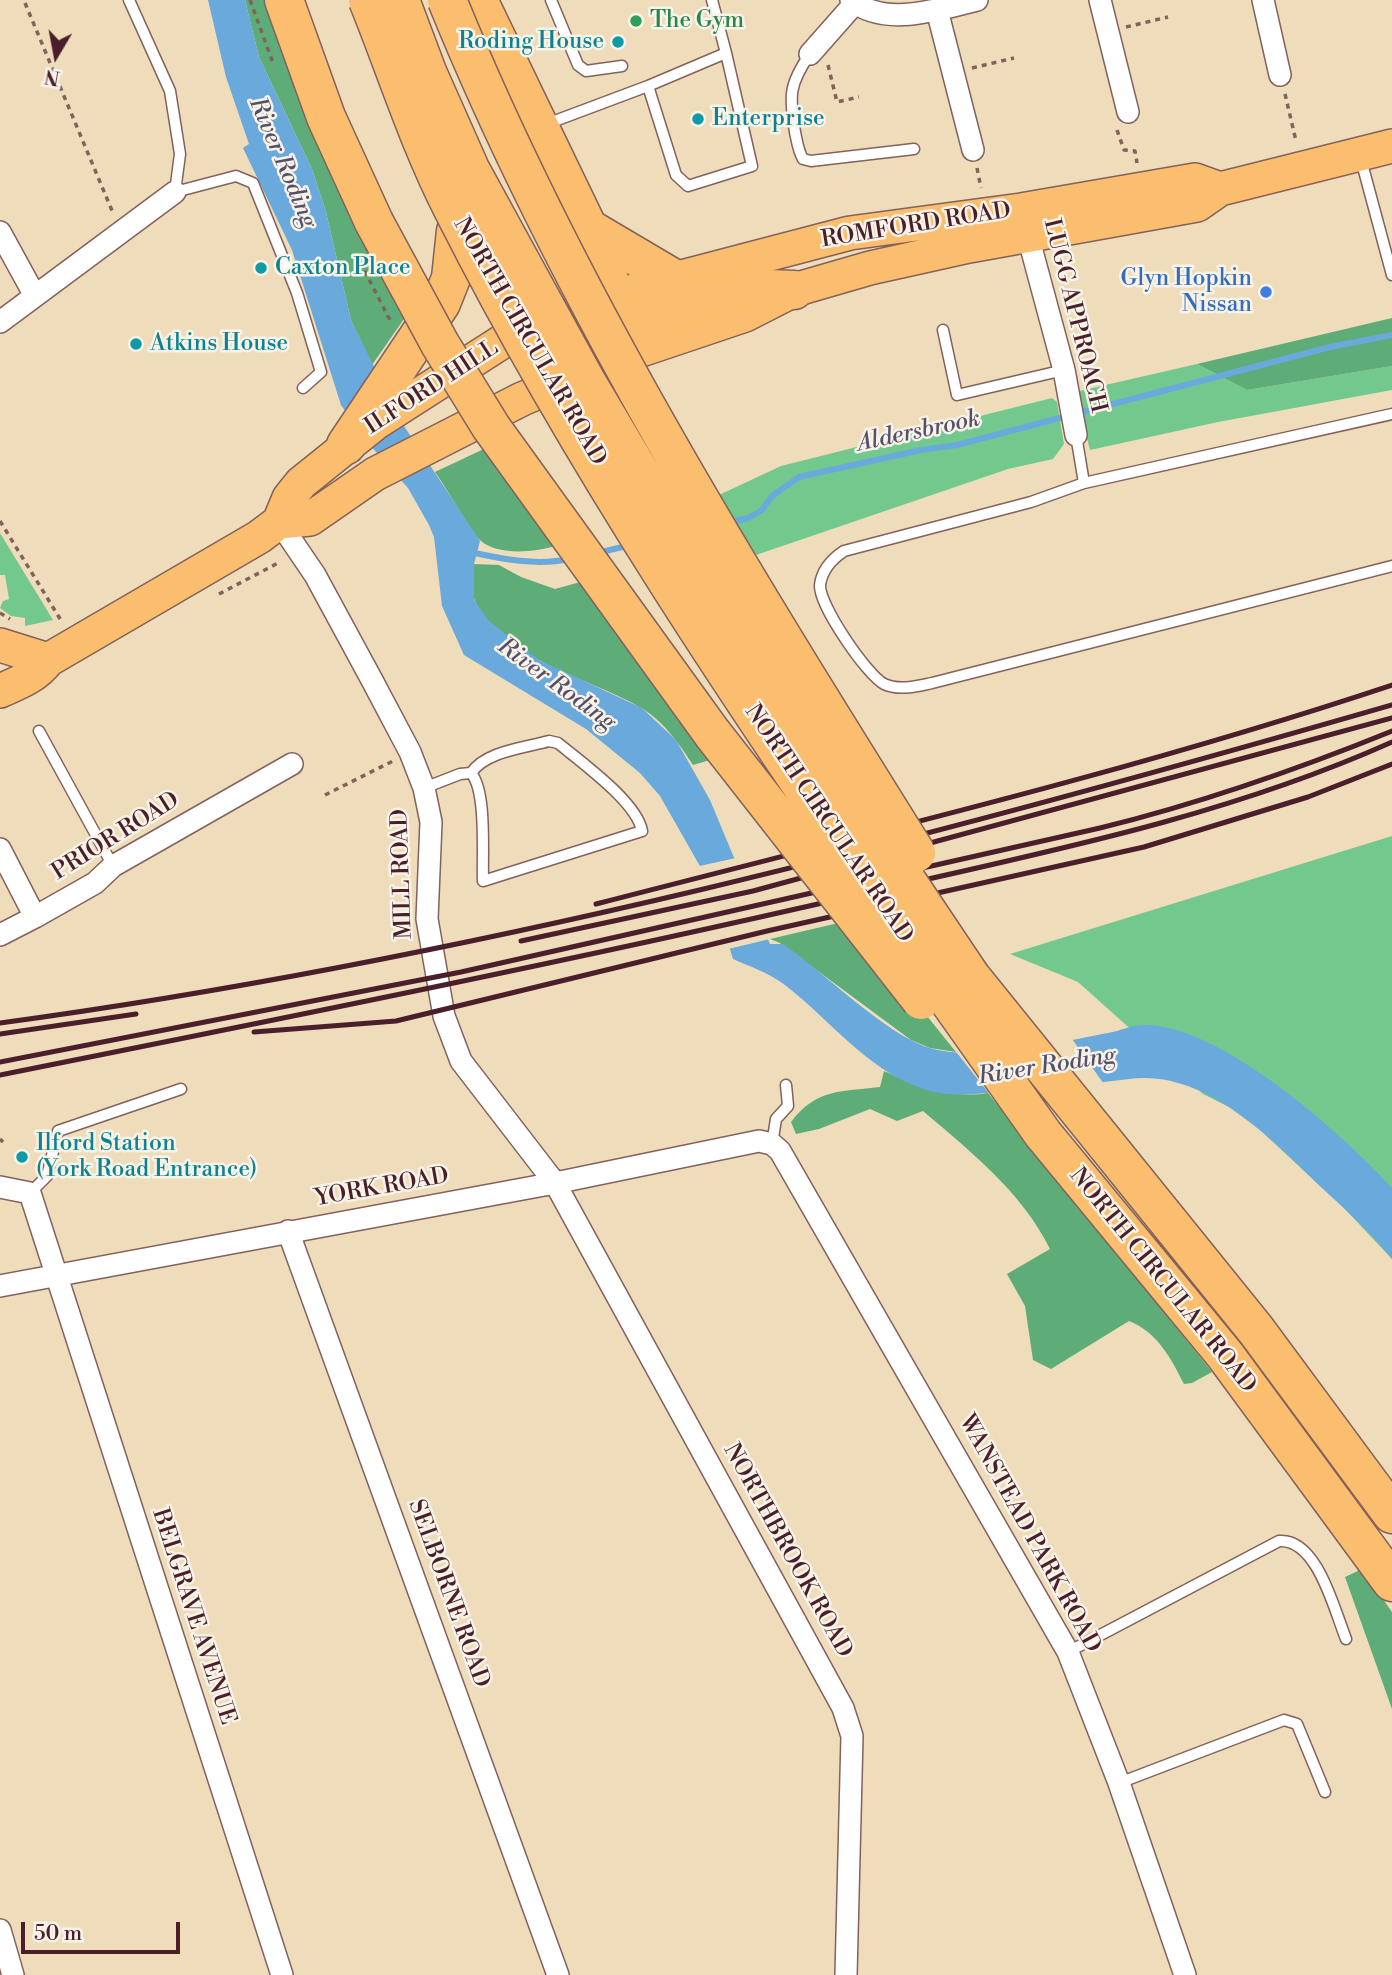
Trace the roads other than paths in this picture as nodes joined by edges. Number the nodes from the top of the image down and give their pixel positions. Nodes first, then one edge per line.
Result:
1 (129, 0) edge
2 (284, 0) edge
3 (355, 0) edge
4 (368, 0) edge
5 (400, 0) edge
6 (447, 0) edge
7 (478, 0) edge
8 (551, 0) edge
9 (712, 0) edge
10 (977, 0) edge
11 (1100, 0) edge
12 (1263, 0) edge
13 (853, 2) edge
14 (937, 10) junction
15 (816, 47) joint
16 (726, 53) junction
17 (622, 66) dead end
18 (1280, 75) road end
19 (648, 86) junction
20 (1122, 120) road end
21 (538, 127) junction
22 (1392, 146) edge
23 (914, 149) dead end
24 (973, 150) dead end
25 (1359, 154) junction
26 (175, 192) junction
27 (1024, 223) junction
28 (588, 229) junction
29 (456, 231) junction
30 (0, 232) edge
31 (1392, 275) edge
32 (676, 280) junction
33 (794, 290) joint
34 (35, 296) junction
35 (0, 323) edge
36 (626, 328) junction
37 (943, 330) dead end
38 (511, 336) junction
39 (1064, 377) junction
40 (303, 388) dead end
41 (1392, 414) edge
42 (1076, 435) joint
43 (346, 445) junction
44 (1084, 483) junction
45 (279, 522) junction
46 (1392, 566) edge
47 (0, 645) edge
48 (48, 660) junction
49 (0, 691) edge
50 (39, 731) dead end
51 (292, 764) dead end
52 (471, 773) junction
53 (424, 788) junction
54 (0, 849) edge
55 (113, 866) junction
56 (35, 917) junction
57 (0, 935) edge
58 (786, 1085) dead end
59 (181, 1089) dead end
60 (1077, 1105) junction
61 (1043, 1134) junction
62 (772, 1144) junction
63 (555, 1183) junction
64 (0, 1187) edge
65 (30, 1194) junction
66 (288, 1231) junction
67 (56, 1275) junction
68 (0, 1286) edge
69 (1392, 1514) edge
70 (1392, 1582) edge
71 (1346, 1639) dead end
72 (1068, 1652) junction
73 (1119, 1783) junction
74 (1325, 1792) dead end
75 (0, 1930) edge
76 (13, 1975) edge
77 (282, 1975) edge
78 (558, 1975) edge
79 (846, 1975) edge
80 (1185, 1975) edge

1 - 26 lane
2 - 61 highway, bridge
3 - 29 highway
4 - 61 highway, NORTH CIRCULAR ROAD, bridge
5 - 60 highway, NORTH CIRCULAR ROAD, bridge
6 - 60 highway, bridge
7 - 21 highway
8 - 17 lane
9 - 16 lane
10 - 14 street
11 - 20 street
12 - 18 street
13 - 14 street
13 - 15 street
14 - 24 street
15 - 23 lane
16 - 19 lane
16 - 19 lane
19 - 21 lane
21 - 28 highway
22 - 25 main road, ROMFORD ROAD
25 - 27 main road, ROMFORD ROAD
25 - 31 lane
26 - 34 street
26 - 40 lane
27 - 32 main road, ROMFORD ROAD
27 - 33 main road, ROMFORD ROAD
27 - 39 street, LUGG APPROACH
28 - 32 highway
28 - 36 highway
29 - 38 highway
29 - 43 highway
30 - 34 street
32 - 36 main road, ROMFORD ROAD
33 - 36 highway
34 - 35 street
36 - 38 highway
36 - 45 main road, ILFORD HILL
37 - 39 lane
38 - 43 main road, ILFORD HILL
39 - 42 street, LUGG APPROACH
41 - 44 lane
42 - 44 lane
43 - 45 main road, ILFORD HILL
44 - 46 lane
45 - 48 main road, ILFORD HILL
45 - 53 street, MILL ROAD
47 - 48 main road
48 - 49 main road, ILFORD HILL
50 - 55 lane
51 - 55 street, PRIOR ROAD
52 - 52 lane
52 - 53 lane
53 - 63 street, MILL ROAD
54 - 56 street
55 - 56 street, PRIOR ROAD
56 - 57 street, PRIOR ROAD
58 - 62 lane
59 - 65 lane
60 - 69 highway, NORTH CIRCULAR ROAD
61 - 70 highway, NORTH CIRCULAR ROAD
62 - 63 street, YORK ROAD
62 - 72 street, WANSTEAD PARK ROAD
63 - 66 street, YORK ROAD
63 - 79 street, NORTHBROOK ROAD
64 - 65 street
65 - 67 street, BELGRAVE AVENUE
66 - 67 street, YORK ROAD
66 - 78 street, SELBORNE ROAD
67 - 68 street, YORK ROAD
67 - 77 street, BELGRAVE AVENUE
71 - 72 lane
72 - 73 street, WANSTEAD PARK ROAD
73 - 74 lane
73 - 80 street, WANSTEAD PARK ROAD
75 - 76 street

